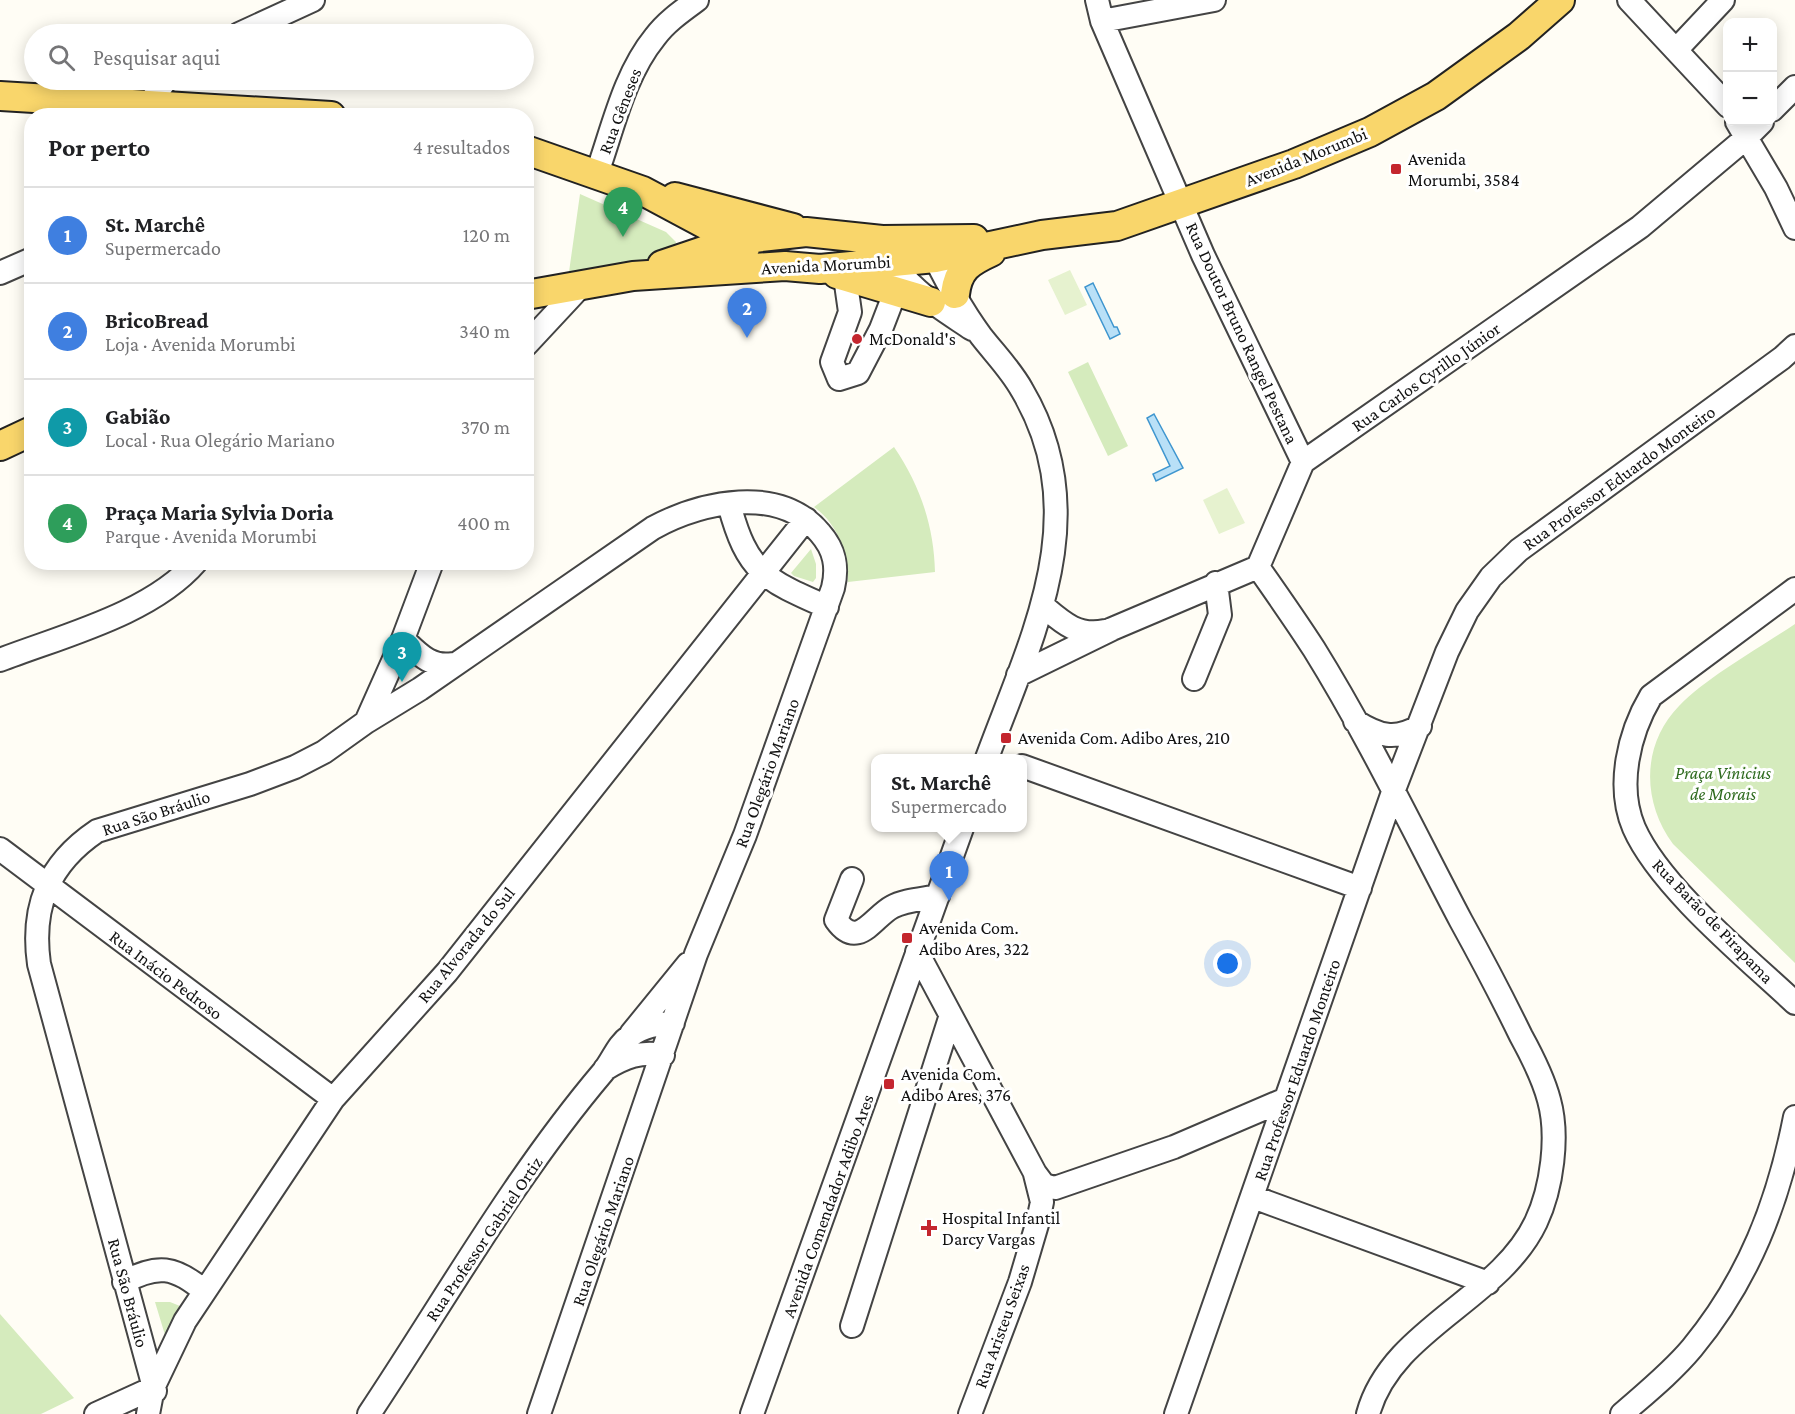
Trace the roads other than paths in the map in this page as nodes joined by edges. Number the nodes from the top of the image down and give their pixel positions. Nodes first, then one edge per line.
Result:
1 (313, 0) edge
2 (697, 0) edge
3 (1214, 0) edge
4 (1560, 0) edge
5 (1629, 0) edge
6 (1723, 0) edge
7 (1100, 10) edge
8 (261, 24) edge
9 (1677, 50) junction
10 (1795, 87) edge
11 (159, 90) edge
12 (0, 96) edge
13 (1723, 100) edge
14 (148, 105) junction
15 (1777, 106) edge
16 (198, 108) edge
17 (1742, 130) edge
18 (534, 153) edge
19 (597, 173) junction
20 (643, 191) junction
21 (1182, 205) junction
22 (687, 214) junction
23 (1795, 228) edge
24 (806, 232) junction
25 (736, 240) junction
26 (1018, 240) junction
27 (929, 248) junction
28 (887, 251) junction
29 (24, 262) edge
30 (670, 262) junction
31 (785, 266) junction
32 (0, 273) edge
33 (833, 273) junction
34 (633, 276) junction
35 (581, 286) junction
36 (896, 290) junction
37 (534, 294) edge
38 (943, 298) junction
39 (534, 336) edge
40 (1795, 346) edge
41 (24, 435) edge
42 (0, 446) edge
43 (1303, 462) junction
44 (729, 504) junction
45 (806, 519) junction
46 (1258, 567) junction
47 (187, 570) edge
48 (429, 570) edge
49 (764, 574) junction
50 (1216, 583) junction
51 (1795, 589) edge
52 (1042, 605) junction
53 (827, 607) junction
54 (1113, 629) junction
55 (403, 639) junction
56 (0, 660) edge
57 (453, 664) junction
58 (1018, 675) junction
59 (1194, 679) dead end
60 (366, 722) junction
61 (1355, 722) junction
62 (1420, 726) junction
63 (994, 754) edge
64 (1027, 767) edge
65 (1393, 792) junction
66 (961, 832) edge
67 (1380, 832) junction
68 (1422, 846) junction
69 (0, 849) edge
70 (852, 879) dead end
71 (47, 886) junction
72 (1360, 888) junction
73 (938, 896) junction
74 (917, 952) junction
75 (696, 954) junction
76 (901, 1000) junction
77 (1795, 1003) edge
78 (946, 1011) junction
79 (674, 1023) junction
80 (630, 1036) junction
81 (663, 1055) junction
82 (605, 1069) junction
83 (333, 1099) junction
84 (1286, 1099) junction
85 (1795, 1117) edge
86 (1035, 1173) junction
87 (1060, 1185) junction
88 (1253, 1197) junction
89 (1042, 1202) junction
90 (124, 1282) junction
91 (1488, 1283) junction
92 (204, 1291) junction
93 (852, 1326) dead end
94 (153, 1388) junction
95 (96, 1414) edge
96 (148, 1414) edge
97 (163, 1414) edge
98 (369, 1414) edge
99 (539, 1414) edge
100 (752, 1414) edge
101 (970, 1414) edge
102 (1176, 1414) edge
103 (1368, 1414) edge
104 (1622, 1414) edge

1 - 8 street
2 - 19 street, Rua Gêneses
3 - 7 street
4 - 21 main road, Avenida Morumbi
5 - 9 street
6 - 9 street
7 - 21 street, Rua Doutor Bruno Rangel Pestana
9 - 13 street
10 - 15 street
11 - 14 street
12 - 14 main road
14 - 16 main road
17 - 23 street
17 - 43 street, Rua Carlos Cyrillo Júnior
18 - 19 main road
19 - 20 main road
20 - 22 main road
20 - 24 main road
21 - 26 main road, Avenida Morumbi
21 - 43 street, Rua Doutor Bruno Rangel Pestana
22 - 25 main road
22 - 30 main road
24 - 25 main road, Avenida Morumbi
24 - 28 main road, Avenida Morumbi
25 - 30 main road, Avenida Morumbi
25 - 31 main road
26 - 27 main road, Avenida Morumbi
26 - 38 main road
27 - 28 main road, Avenida Morumbi
27 - 38 street
28 - 33 main road, Avenida Morumbi
28 - 38 street
29 - 32 street
30 - 34 main road, Avenida Morumbi
31 - 33 main road, Avenida Morumbi
31 - 34 main road, Avenida Morumbi
33 - 36 main road
33 - 36 street
34 - 35 main road, Avenida Morumbi
35 - 37 main road, Avenida Morumbi
35 - 39 street
36 - 38 main road
38 - 52 street
40 - 62 street, Rua Professor Eduardo Monteiro
41 - 42 main road
43 - 46 street
44 - 45 street, Rua Olegário Mariano
44 - 49 street
44 - 57 street, Rua Olegário Mariano
45 - 49 street, Rua Alvorada do Sul
45 - 53 street, Rua Olegário Mariano
46 - 50 street
46 - 61 street
47 - 56 street
48 - 55 street
49 - 53 street
49 - 83 street, Rua Alvorada do Sul
50 - 54 street
50 - 59 street
51 - 77 street, Rua Barão de Pirapama
52 - 54 street
52 - 58 street
53 - 75 street, Rua Olegário Mariano
54 - 58 street
55 - 57 street
55 - 60 street
57 - 60 street, Rua Olegário Mariano
58 - 63 street
60 - 71 street, Rua São Bráulio
61 - 62 street
61 - 65 street
62 - 65 street, Rua Professor Eduardo Monteiro
64 - 72 street
65 - 67 street, Rua Professor Eduardo Monteiro
65 - 68 street
66 - 73 street, Avenida Comendador Adibo Ares
67 - 68 street
67 - 72 street, Rua Professor Eduardo Monteiro
68 - 91 street
69 - 71 street, Rua Inácio Pedroso
70 - 73 street
71 - 83 street, Rua Inácio Pedroso
71 - 90 street, Rua São Bráulio
72 - 84 street, Rua Professor Eduardo Monteiro
73 - 74 street, Avenida Comendador Adibo Ares
74 - 76 street, Avenida Comendador Adibo Ares
74 - 78 street, Rua Aristeu Seixas
75 - 79 street, Rua Olegário Mariano
75 - 80 street
76 - 78 street
76 - 100 street, Avenida Comendador Adibo Ares
78 - 86 street, Rua Aristeu Seixas
78 - 93 street
79 - 80 street, Rua Professor Gabriel Ortiz
79 - 81 street, Rua Olegário Mariano
80 - 82 street, Rua Professor Gabriel Ortiz
81 - 82 street, Rua Professor Gabriel Ortiz
81 - 99 street, Rua Olegário Mariano
82 - 98 street, Rua Professor Gabriel Ortiz
83 - 92 street, Rua Alvorada do Sul
84 - 87 street
84 - 88 street, Rua Professor Eduardo Monteiro
85 - 104 street
86 - 87 street
86 - 89 street, Rua Aristeu Seixas
87 - 89 street
88 - 91 street
88 - 102 street, Rua Professor Eduardo Monteiro
89 - 101 street, Rua Aristeu Seixas
90 - 92 street
90 - 94 street, Rua São Bráulio
91 - 103 street
92 - 94 street, Rua Alvorada do Sul
94 - 95 street
94 - 96 street
94 - 97 street, Rua São Bráulio

